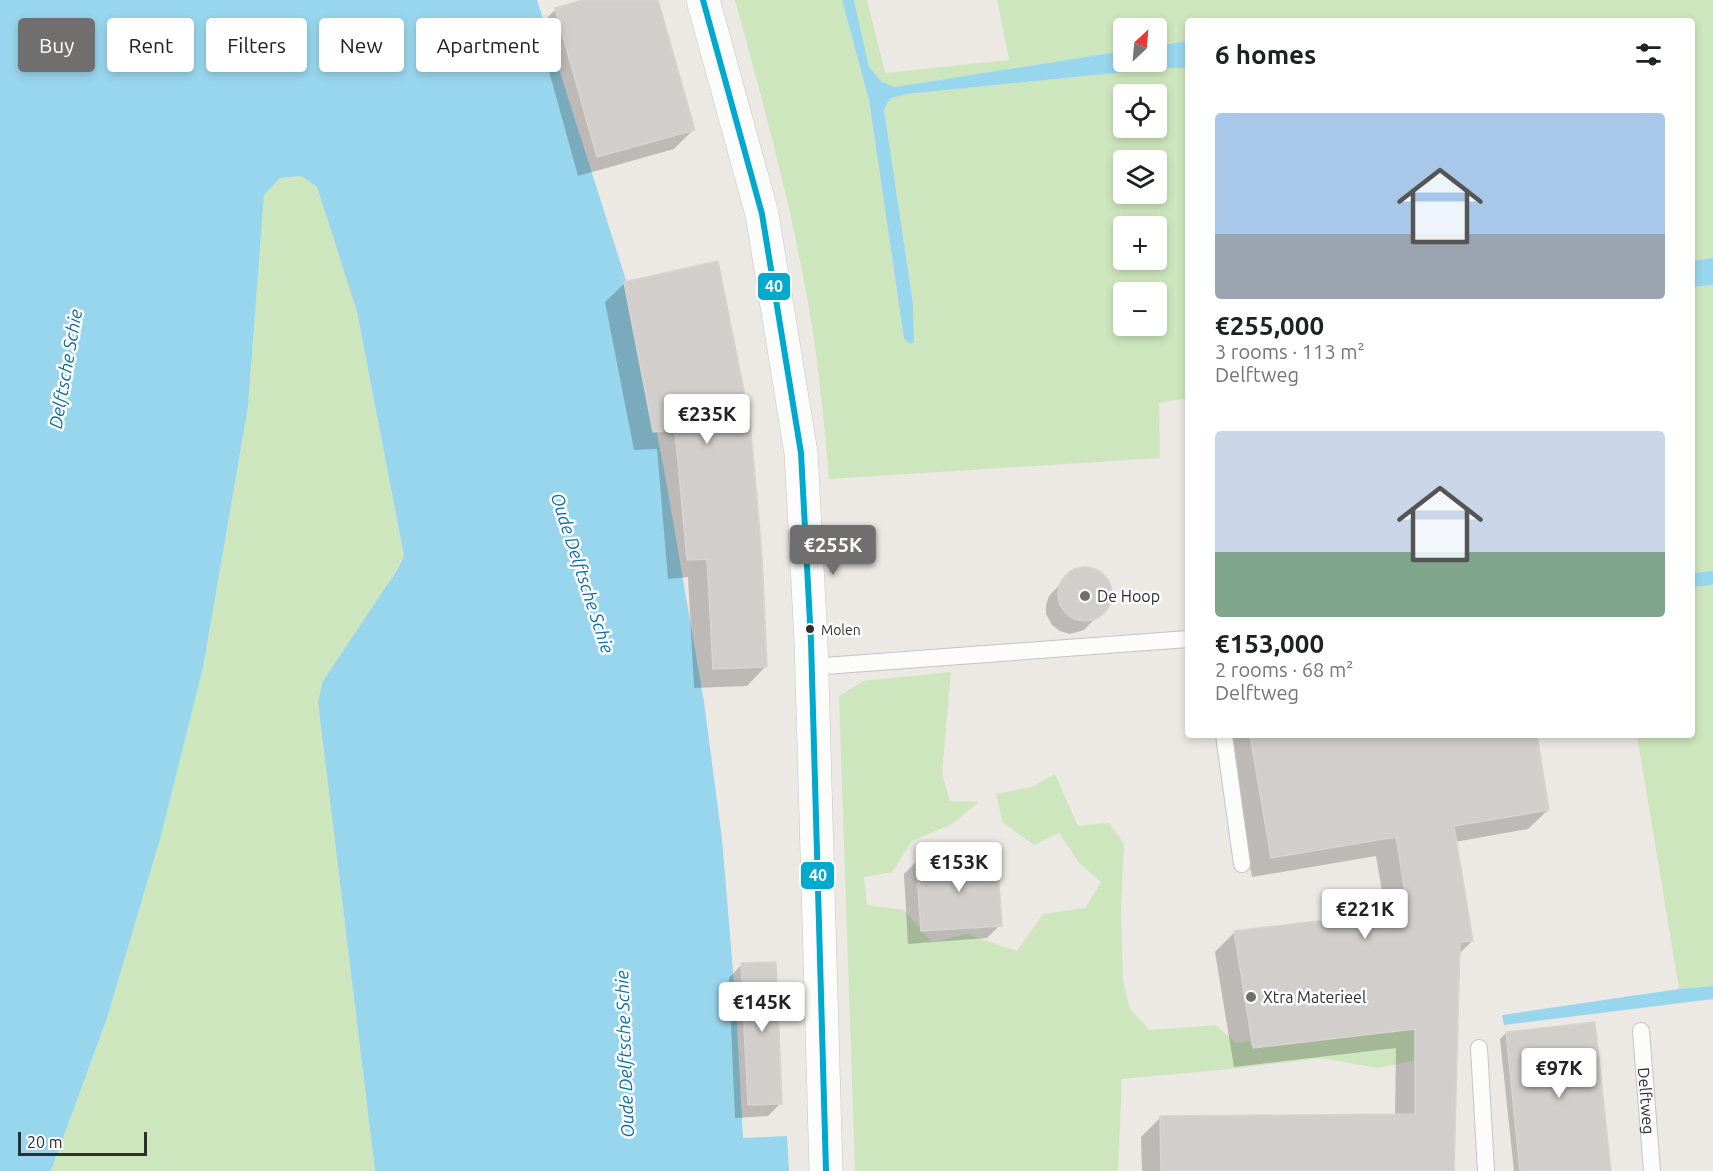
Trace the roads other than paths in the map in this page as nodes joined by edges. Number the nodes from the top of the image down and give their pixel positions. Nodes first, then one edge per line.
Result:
1 (704, 0) edge
2 (1185, 639) edge
3 (811, 667) junction
4 (1224, 738) edge
5 (1242, 864) dead end
6 (1641, 1031) dead end
7 (1479, 1048) dead end
8 (826, 1171) edge
9 (1486, 1171) edge
10 (1652, 1171) edge

1 - 3 street
2 - 3 lane
3 - 8 street
4 - 5 lane
6 - 10 lane, Delftweg
7 - 9 lane

